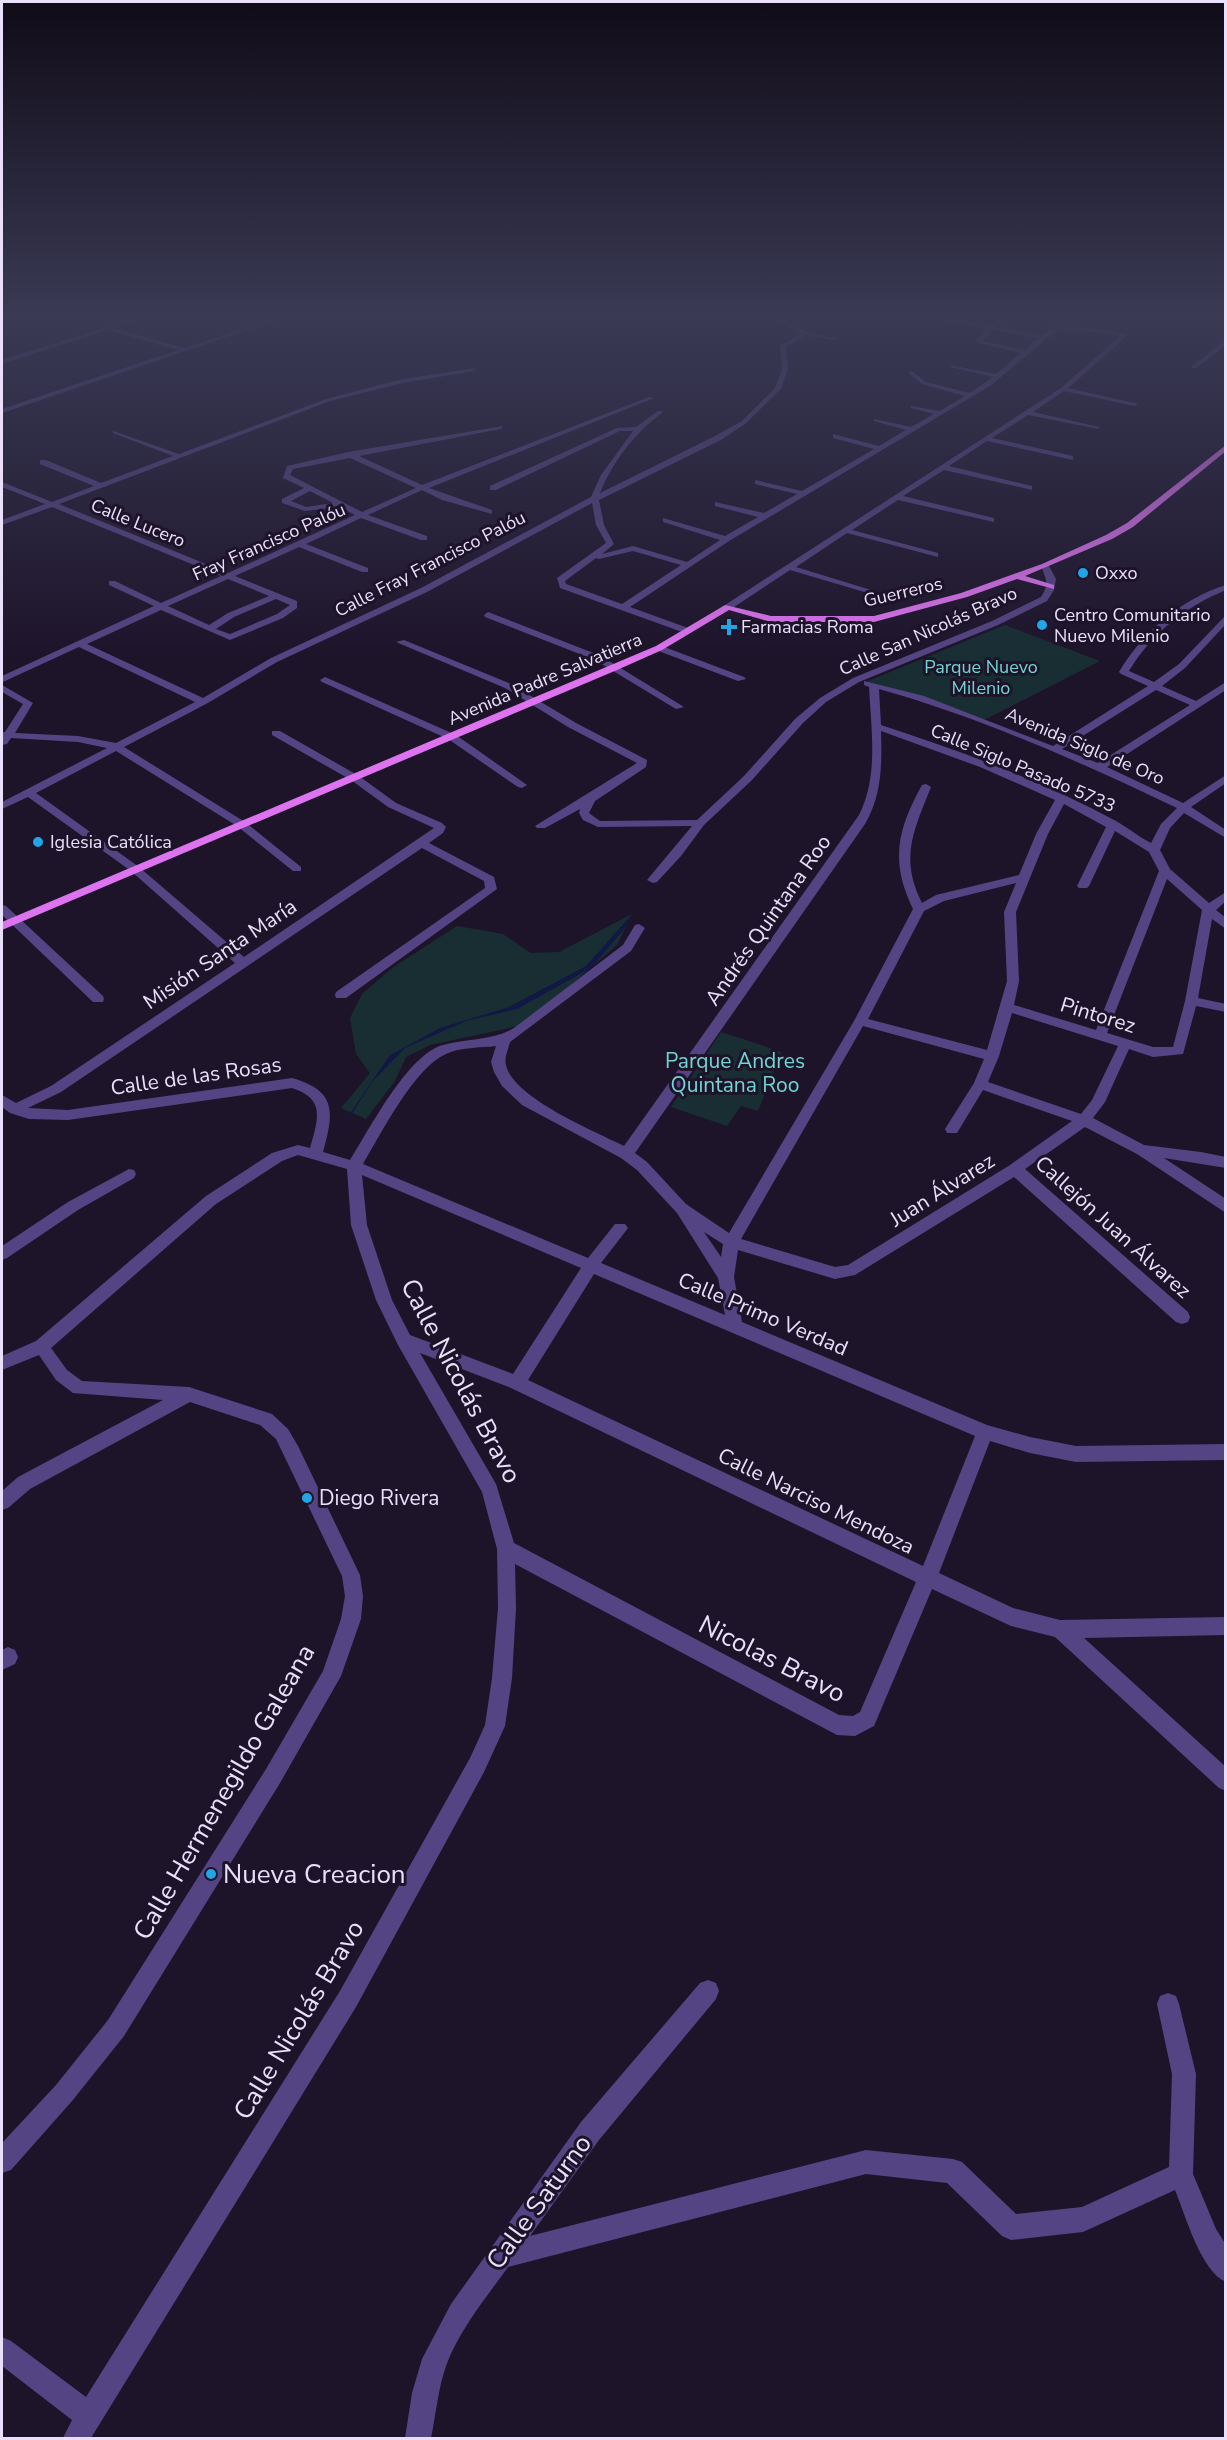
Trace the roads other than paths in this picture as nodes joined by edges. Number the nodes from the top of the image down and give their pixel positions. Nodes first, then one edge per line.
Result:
1 (246, 431) edge
2 (479, 431) edge
3 (567, 431) edge
4 (572, 431) edge
5 (615, 431) edge
6 (636, 431) edge
7 (730, 431) edge
8 (912, 431) edge
9 (998, 431) edge
10 (115, 432) dead end
11 (579, 433) dead end
12 (590, 435) dead end
13 (836, 436) dead end
14 (600, 438) junction
15 (986, 439) junction
16 (533, 445) junction
17 (1226, 447) edge
18 (544, 448) dead end
19 (881, 449) junction
20 (555, 451) dead end
21 (348, 454) junction
22 (565, 454) junction
23 (179, 456) junction
24 (1070, 458) dead end
25 (43, 462) dead end
26 (944, 467) junction
27 (758, 482) dead end
28 (2, 484) edge
29 (102, 486) junction
30 (421, 488) junction
31 (493, 488) dead end
32 (1029, 488) dead end
33 (308, 489) junction
34 (805, 494) junction
35 (897, 497) junction
36 (594, 499) junction
37 (52, 504) junction
38 (718, 504) dead end
39 (343, 505) junction
40 (489, 512) dead end
41 (363, 516) junction
42 (765, 516) junction
43 (666, 520) dead end
44 (991, 520) dead end
45 (2, 523) edge
46 (845, 530) junction
47 (424, 538) dead end
48 (726, 539) junction
49 (299, 544) junction
50 (935, 555) dead end
51 (590, 560) junction
52 (686, 564) junction
53 (1045, 566) junction
54 (788, 567) junction
55 (365, 570) dead end
56 (230, 576) junction
57 (1017, 576) junction
58 (112, 583) dead end
59 (1051, 587) junction
60 (1226, 587) edge
61 (868, 592) dead end
62 (278, 595) junction
63 (162, 606) junction
64 (624, 607) junction
65 (728, 607) junction
66 (488, 615) dead end
67 (1226, 618) edge
68 (209, 629) junction
69 (688, 631) junction
70 (401, 642) dead end
71 (80, 644) junction
72 (659, 648) junction
73 (614, 668) junction
74 (2, 679) edge
75 (741, 679) dead end
76 (325, 680) dead end
77 (856, 680) junction
78 (874, 685) junction
79 (1226, 685) edge
80 (1154, 687) junction
81 (2, 688) edge
82 (535, 701) junction
83 (203, 702) junction
84 (1197, 705) junction
85 (679, 707) dead end
86 (875, 726) junction
87 (276, 733) dead end
88 (452, 737) junction
89 (4, 738) edge
90 (116, 746) junction
91 (1055, 749) junction
92 (1098, 767) junction
93 (355, 778) junction
94 (1226, 778) edge
95 (522, 785) dead end
96 (926, 787) dead end
97 (28, 792) junction
98 (590, 799) junction
99 (1061, 799) junction
100 (2, 806) edge
101 (1183, 807) junction
102 (700, 823) junction
103 (241, 824) junction
104 (1113, 824) junction
105 (541, 826) dead end
106 (1226, 836) edge
107 (421, 843) junction
108 (1154, 850) junction
109 (135, 869) junction
110 (297, 869) dead end
111 (1165, 871) junction
112 (1023, 878) junction
113 (653, 880) dead end
114 (1083, 886) dead end
115 (1226, 895) edge
116 (2, 909) edge
117 (919, 909) junction
118 (1208, 910) junction
119 (7, 923) edge
120 (1226, 925) edge
121 (639, 928) dead end
122 (242, 962) junction
123 (341, 995) dead end
124 (98, 999) dead end
125 (1191, 1000) junction
126 (1007, 1007) junction
127 (1226, 1008) edge
128 (860, 1021) junction
129 (1100, 1035) junction
130 (504, 1040) junction
131 (1125, 1044) junction
132 (992, 1056) junction
133 (980, 1083) junction
134 (2, 1100) edge
135 (15, 1110) junction
136 (1084, 1120) junction
137 (952, 1129) dead end
138 (1142, 1150) junction
139 (626, 1154) junction
140 (315, 1155) junction
141 (1226, 1164) edge
142 (354, 1167) junction
143 (1015, 1169) junction
144 (129, 1174) dead end
145 (1226, 1207) edge
146 (681, 1208) junction
147 (620, 1228) dead end
148 (731, 1242) junction
149 (2, 1254) edge
150 (591, 1265) junction
151 (726, 1277) junction
152 (1182, 1317) dead end
153 (735, 1328) junction
154 (404, 1340) junction
155 (42, 1346) junction
156 (18, 1358) junction
157 (2, 1363) edge
158 (2, 1372) edge
159 (517, 1383) junction
160 (189, 1394) junction
161 (985, 1432) junction
162 (1226, 1452) edge
163 (2, 1502) edge
164 (506, 1549) junction
165 (927, 1579) junction
166 (1226, 1626) edge
167 (1060, 1629) junction
168 (1226, 1781) edge
169 (708, 1991) dead end
170 (1168, 2004) dead end
171 (2, 2161) edge
172 (1182, 2174) junction
173 (499, 2257) junction
174 (1226, 2270) edge
175 (2, 2350) edge
176 (82, 2427) edge
177 (418, 2439) edge

1 - 23 street
2 - 21 street
3 - 16 street, Fray Francisco Palóu
4 - 11 street
5 - 14 street
6 - 36 street
7 - 36 street, Calle Fray Francisco Palóu
8 - 19 street
9 - 15 street, Avenida Padre Salvatierra
10 - 23 street
12 - 14 street
13 - 19 street
14 - 22 street
15 - 24 street
15 - 26 street, Avenida Padre Salvatierra
16 - 18 street
16 - 30 street, Fray Francisco Palóu
17 - 53 main road, Guerreros
19 - 34 street
20 - 22 street
21 - 30 street
21 - 33 street
22 - 31 street
23 - 29 street
25 - 29 street
26 - 32 street
26 - 35 street, Avenida Padre Salvatierra
27 - 34 street
28 - 37 street, Calle Lucero
29 - 37 street
30 - 40 street
30 - 41 street, Fray Francisco Palóu
33 - 39 street
33 - 39 street
34 - 42 street
35 - 44 street
35 - 46 street, Avenida Padre Salvatierra
36 - 51 street
36 - 83 street, Calle Fray Francisco Palóu
37 - 45 street
37 - 56 street, Calle Lucero
38 - 42 street
39 - 41 street
41 - 47 street
41 - 49 street, Fray Francisco Palóu
42 - 48 street
43 - 48 street
46 - 50 street
46 - 54 street, Avenida Padre Salvatierra
48 - 52 street
49 - 55 street
49 - 56 street, Fray Francisco Palóu
51 - 52 street
51 - 64 street
52 - 64 street
53 - 57 main road, Guerreros
53 - 59 street
54 - 61 street
54 - 65 street, Avenida Padre Salvatierra
56 - 62 street, Calle Lucero
56 - 63 street, Fray Francisco Palóu
57 - 59 main road
57 - 65 main road, Guerreros
58 - 63 street
59 - 77 street, Calle San Nicolás Bravo
60 - 80 street
62 - 68 street
62 - 68 street, Calle Lucero
63 - 68 street
63 - 71 street, Fray Francisco Palóu
64 - 69 street
65 - 69 main road, Avenida Padre Salvatierra
66 - 73 street
67 - 80 street
69 - 72 main road, Avenida Padre Salvatierra
70 - 82 street
71 - 74 street, Fray Francisco Palóu
71 - 83 street
72 - 73 main road, Avenida Padre Salvatierra
72 - 75 street
73 - 82 main road, Avenida Padre Salvatierra
73 - 85 street
76 - 88 street
77 - 78 street, Avenida Siglo de Oro
77 - 102 street, Calle San Nicolás Bravo
78 - 86 street, Andrés Quintana Roo
78 - 91 street, Avenida Siglo de Oro
79 - 84 street
80 - 84 street
80 - 91 street
81 - 89 street
82 - 88 main road, Avenida Padre Salvatierra
82 - 98 street
83 - 90 street, Calle Fray Francisco Palóu
84 - 92 street
86 - 99 street, Calle Siglo Pasado 5733
86 - 139 street, Andrés Quintana Roo
87 - 93 street
88 - 93 main road, Avenida Padre Salvatierra
88 - 95 street
89 - 90 street
90 - 97 street, Calle Fray Francisco Palóu
90 - 103 street
91 - 92 street, Avenida Siglo de Oro
92 - 101 street, Avenida Siglo de Oro
93 - 103 main road, Avenida Padre Salvatierra
93 - 107 street, Misión Santa María
94 - 101 street
96 - 117 street
97 - 100 street, Calle Fray Francisco Palóu
97 - 109 street
98 - 102 street
98 - 105 street
99 - 104 street, Calle Siglo Pasado 5733
99 - 112 street
101 - 106 street, Avenida Siglo de Oro
101 - 108 street
102 - 113 street, Calle San Nicolás Bravo
103 - 109 main road, Avenida Padre Salvatierra
103 - 110 street
104 - 108 street, Calle Siglo Pasado 5733
104 - 114 street
107 - 122 street, Misión Santa María
107 - 123 street
108 - 111 street
109 - 119 main road, Avenida Padre Salvatierra
109 - 122 street
111 - 118 street
111 - 129 street
112 - 117 street
112 - 126 street
115 - 118 street
116 - 119 street
117 - 128 street
118 - 120 street
118 - 125 street
119 - 124 street
121 - 130 street
122 - 135 street, Misión Santa María
125 - 127 street
125 - 131 street, Pintorez
126 - 129 street, Pintorez
126 - 132 street
128 - 132 street
128 - 148 street
129 - 131 street, Pintorez
130 - 139 street
130 - 142 street
131 - 136 street, Juan Álvarez
132 - 133 street
133 - 136 street
133 - 137 street
134 - 135 street
135 - 140 street, Calle de las Rosas
136 - 138 street
136 - 143 street, Juan Álvarez
138 - 141 street
138 - 145 street
139 - 146 street
140 - 142 street, Calle Primo Verdad
140 - 155 street, Calle Primo Verdad
142 - 150 street, Calle Primo Verdad
142 - 154 street, Calle Nicolás Bravo
143 - 148 street, Juan Álvarez
143 - 152 street, Callejón Juan Álvarez
144 - 149 street
146 - 148 street, Juan Álvarez
146 - 151 street
147 - 150 street
148 - 151 street
150 - 153 street, Calle Primo Verdad
150 - 159 street
151 - 153 street
153 - 161 street, Calle Primo Verdad
154 - 159 street, Calle Narciso Mendoza
154 - 164 street, Calle Nicolás Bravo
155 - 156 street
155 - 160 street, Calle Hermenegildo Galeana
156 - 157 street
156 - 158 street
159 - 165 street, Calle Narciso Mendoza
160 - 163 street
160 - 171 street, Calle Hermenegildo Galeana
161 - 162 street, Calle Primo Verdad
161 - 165 street, Nicolas Bravo
164 - 165 street, Nicolas Bravo
164 - 176 street, Calle Nicolás Bravo
165 - 167 street, Calle Narciso Mendoza
166 - 167 street, Calle Narciso Mendoza
167 - 168 street
169 - 173 street, Calle Saturno
170 - 172 street
172 - 173 street
172 - 174 street
173 - 177 street, Calle Saturno
175 - 176 street

